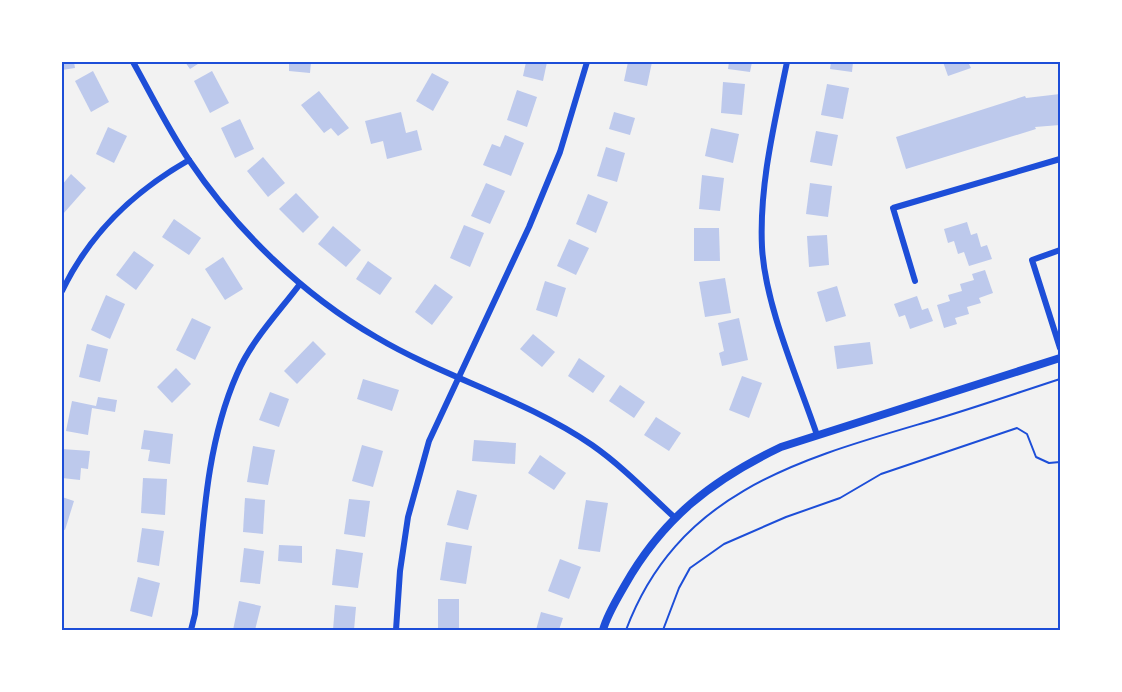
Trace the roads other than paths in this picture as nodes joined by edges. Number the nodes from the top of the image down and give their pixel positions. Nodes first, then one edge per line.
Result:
1 (133, 62) edge
2 (587, 62) edge
3 (787, 62) edge
4 (1060, 159) edge
5 (189, 160) junction
6 (1060, 250) edge
7 (915, 281) dead end
8 (300, 284) junction
9 (62, 291) edge
10 (1060, 348) edge
11 (1060, 358) edge
12 (458, 377) junction
13 (817, 435) junction
14 (674, 517) junction
15 (191, 630) edge
16 (396, 630) edge
17 (603, 630) edge

1 - 5 street
2 - 12 street
3 - 13 street
4 - 7 street
5 - 8 street
5 - 9 street
6 - 10 street
8 - 12 street
8 - 15 street
11 - 13 street
12 - 14 street
12 - 16 street
13 - 14 street
14 - 17 street

